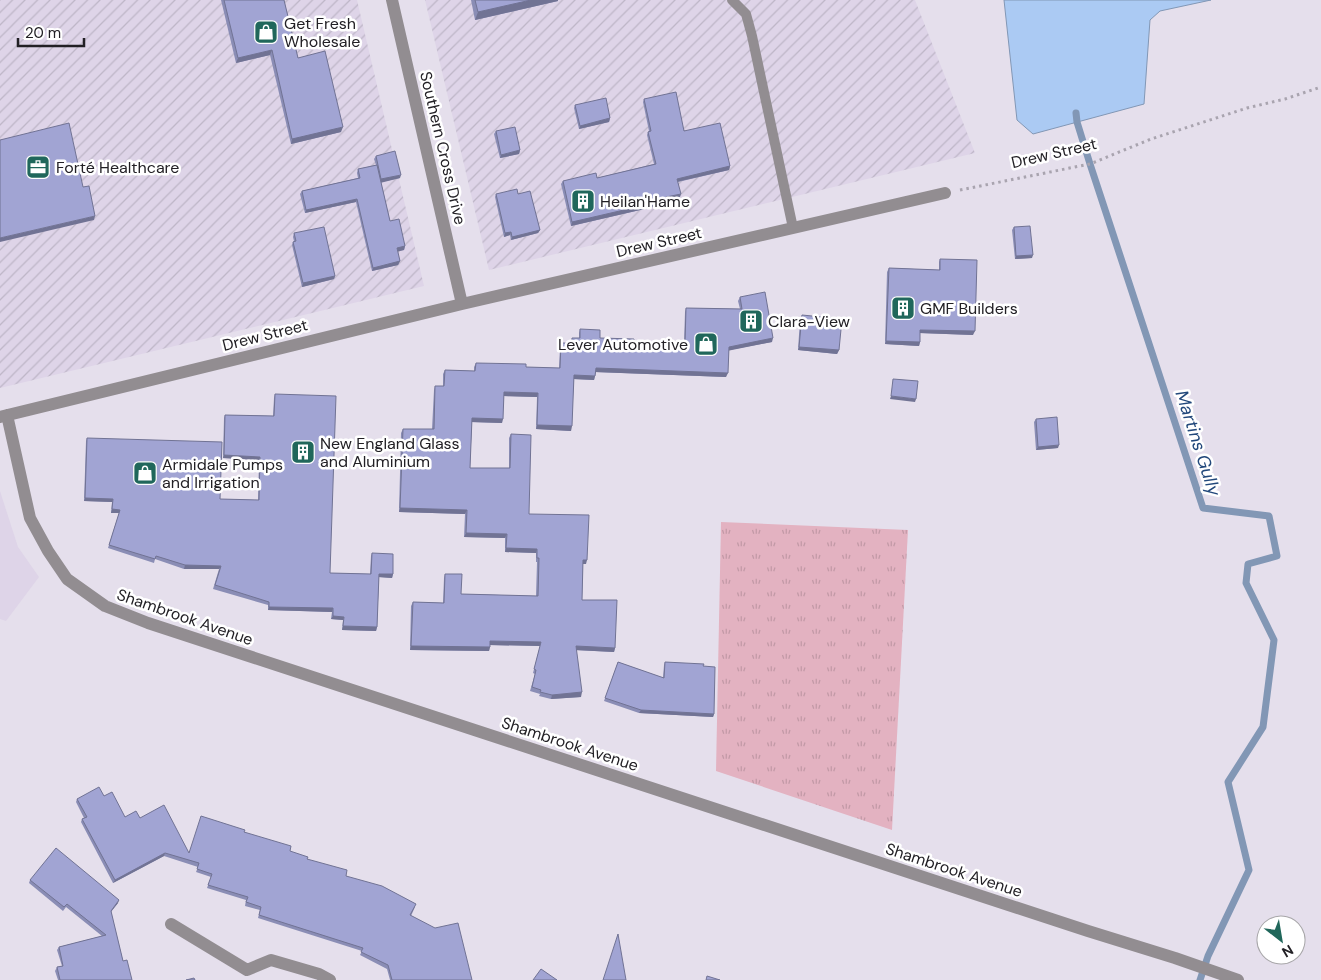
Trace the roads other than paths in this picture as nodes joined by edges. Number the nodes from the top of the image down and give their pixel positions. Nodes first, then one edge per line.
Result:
1 (392, 0) edge
2 (732, 0) edge
3 (945, 193) road end
4 (793, 228) junction
5 (462, 304) junction
6 (3, 416) edge
7 (171, 924) dead end
8 (246, 975) edge
9 (1234, 979) edge
10 (330, 980) edge

1 - 5 street, Southern Cross Drive
2 - 4 lane
3 - 4 street, Drew Street
4 - 5 street, Drew Street
5 - 6 street, Drew Street
6 - 9 street, Shambrook Avenue
7 - 8 street
8 - 10 street

